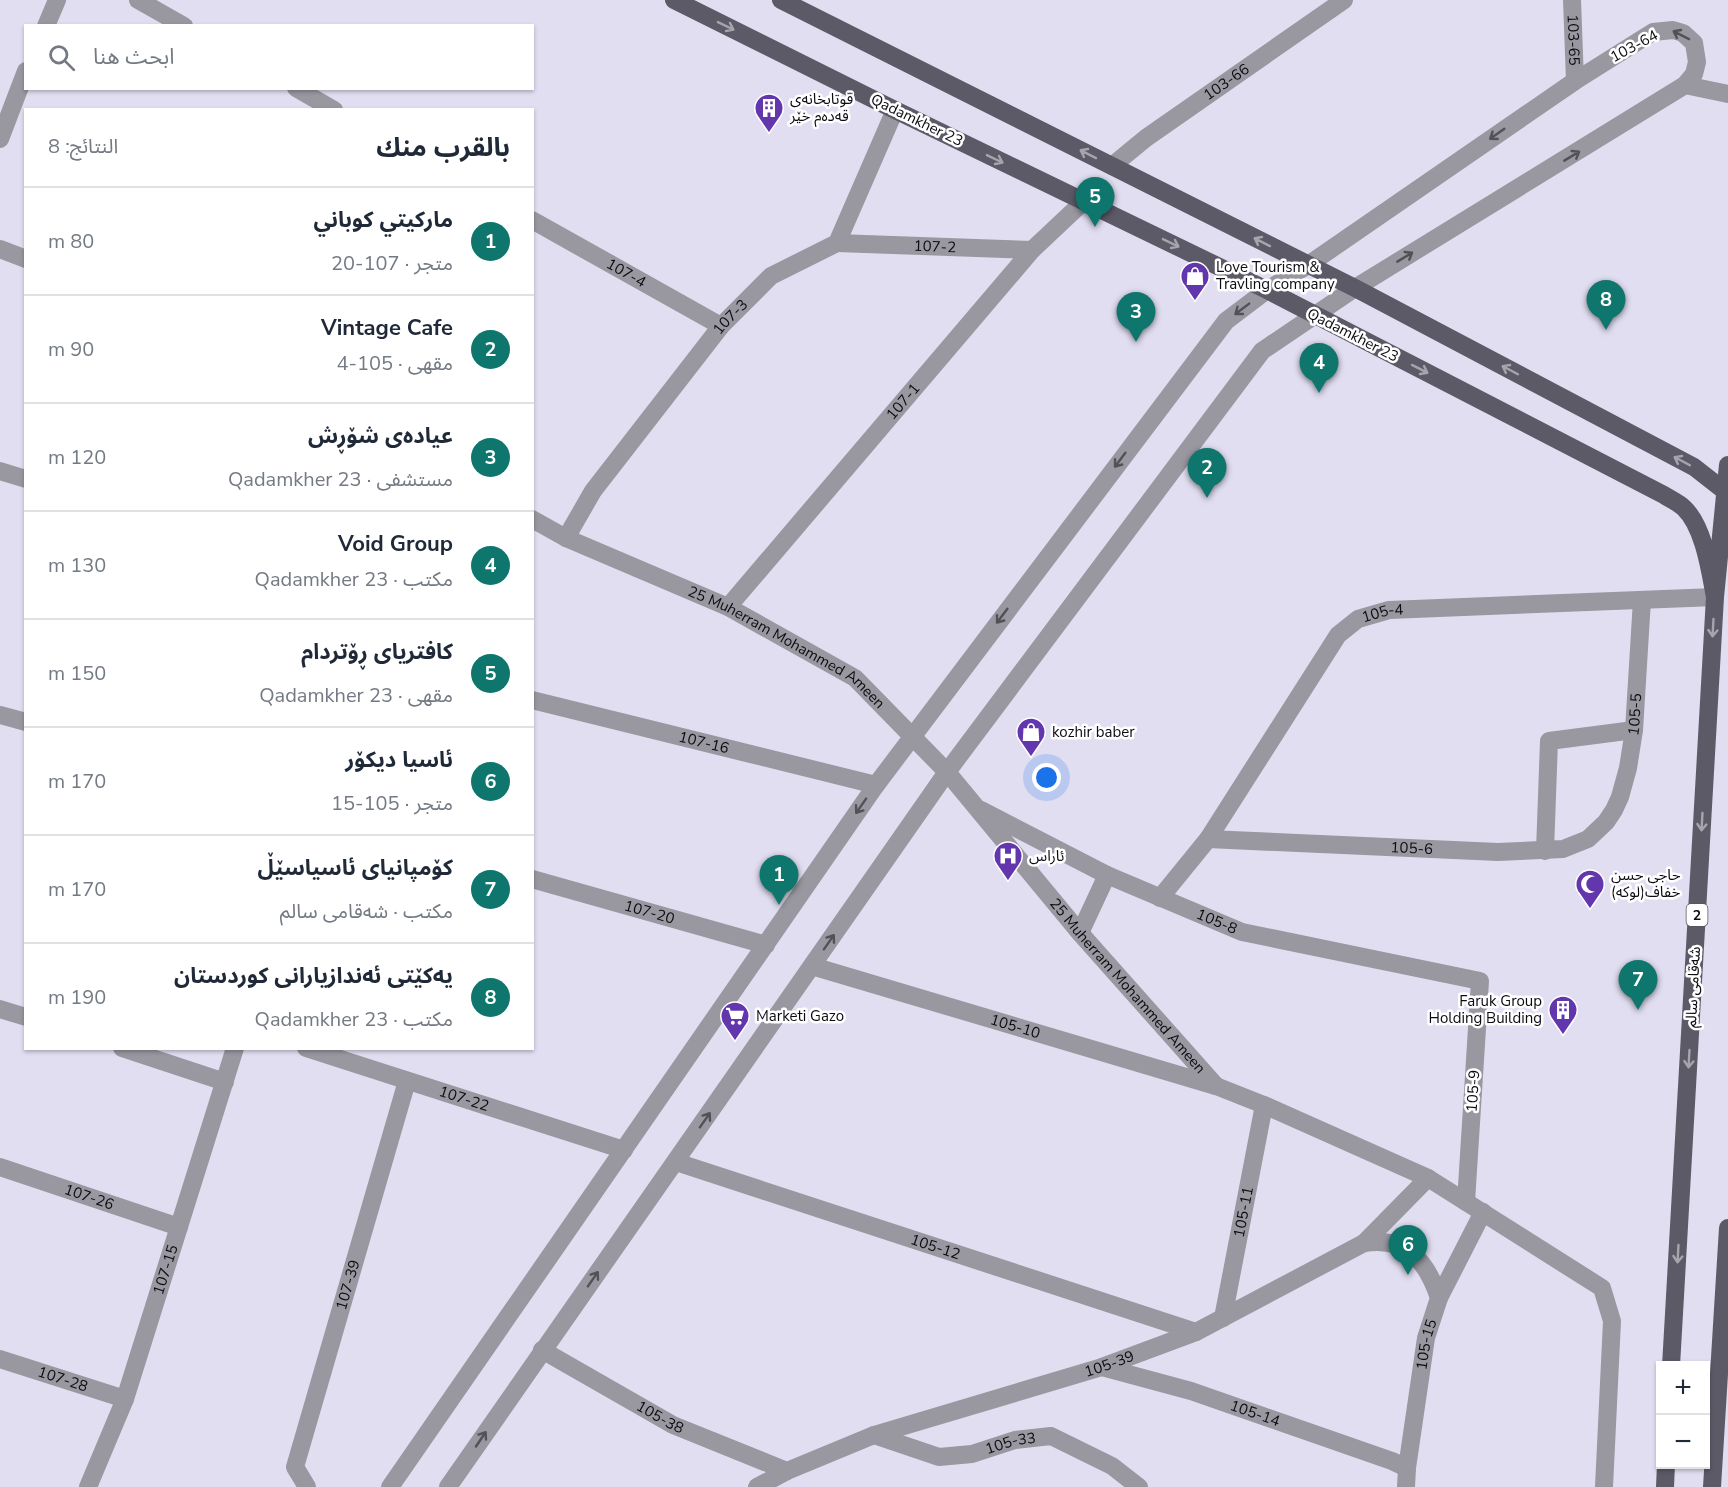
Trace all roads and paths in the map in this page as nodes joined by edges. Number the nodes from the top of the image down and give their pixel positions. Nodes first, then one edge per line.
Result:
1 (57, 0) edge
2 (138, 0) edge
3 (674, 0) edge
4 (781, 0) edge
5 (1344, 0) edge
6 (1572, 0) edge
7 (47, 24) edge
8 (180, 24) edge
9 (24, 76) edge
10 (1575, 81) junction
11 (1685, 85) junction
12 (299, 90) edge
13 (1728, 94) edge
14 (331, 108) edge
15 (895, 110) junction
16 (0, 139) edge
17 (1112, 166) junction
18 (1083, 202) junction
19 (534, 221) edge
20 (837, 243) junction
21 (0, 249) edge
22 (1032, 250) junction
23 (24, 258) edge
24 (1308, 265) junction
25 (1355, 288) junction
26 (1267, 290) junction
27 (1315, 316) junction
28 (721, 326) junction
29 (1728, 465) edge
30 (0, 471) edge
31 (24, 478) edge
32 (1727, 494) edge
33 (534, 520) edge
34 (566, 538) junction
35 (1715, 597) junction
36 (1642, 600) junction
37 (728, 607) junction
38 (534, 700) edge
39 (0, 715) edge
40 (24, 721) edge
41 (1634, 730) junction
42 (912, 735) junction
43 (947, 772) junction
44 (876, 784) junction
45 (974, 806) junction
46 (1606, 822) joint
47 (1208, 839) junction
48 (1545, 851) junction
49 (1107, 875) junction
50 (534, 880) edge
51 (1160, 898) junction
52 (1080, 933) junction
53 (766, 945) junction
54 (812, 966) junction
55 (1480, 981) joint
56 (0, 1009) edge
57 (24, 1016) edge
58 (128, 1050) edge
59 (234, 1050) edge
60 (312, 1050) edge
61 (407, 1081) junction
62 (225, 1082) junction
63 (1216, 1086) junction
64 (1264, 1106) junction
65 (624, 1150) junction
66 (676, 1162) junction
67 (0, 1167) edge
68 (1428, 1178) junction
69 (1467, 1202) junction
70 (1483, 1212) junction
71 (179, 1227) junction
72 (1728, 1228) edge
73 (1364, 1243) junction
74 (1439, 1298) junction
75 (1223, 1318) junction
76 (1196, 1332) junction
77 (542, 1350) junction
78 (0, 1359) edge
79 (1671, 1361) edge
80 (1102, 1367) junction
81 (125, 1398) junction
82 (874, 1435) junction
83 (1407, 1468) junction
84 (1666, 1469) edge
85 (787, 1471) junction
86 (88, 1487) edge
87 (307, 1487) edge
88 (390, 1487) edge
89 (448, 1487) edge
90 (758, 1487) edge
91 (1139, 1487) edge
92 (1406, 1487) edge
93 (1604, 1487) edge
94 (1665, 1487) edge
95 (1712, 1487) edge

1 - 7 street
2 - 8 street
3 -> 15 main road, Qadamkher 23
17 -> 4 main road
5 - 17 street, 103-66
6 - 10 street, 103-65
9 - 16 street
11 -> 10 street, 103-64
10 -> 24 street, 103-64
11 - 13 street
25 -> 11 street
12 - 14 street
15 -> 18 main road, Qadamkher 23
15 - 20 street
24 -> 17 main road
18 - 22 street, 107-1
18 -> 26 main road, Qadamkher 23
19 - 28 street, 107-4
20 - 22 street, 107-2
20 - 28 street, 107-3
21 - 23 street
22 - 37 street, 107-1
24 - 25 main road
24 - 26 street, 103-64
25 - 27 street
32 -> 25 main road
26 - 27 main road, Qadamkher 23
26 -> 42 street, 103-64
27 -> 35 main road, Qadamkher 23
27 - 43 street
28 - 34 street, 107-3
29 - 32 main road, شەقامی سالم / 2
30 - 31 street
32 - 35 main road, شەقامی سالم / 2
33 - 34 street, 25 Muherram Mohammed Ameen
34 - 37 street, 25 Muherram Mohammed Ameen
35 - 36 street, 105-4
35 -> 79 main road, شەقامی سالم / 2
36 - 41 street, 105-5
36 - 47 street, 105-4
37 - 42 street, 25 Muherram Mohammed Ameen
38 - 44 street, 107-16
39 - 40 street
41 - 46 street, 105-5
41 - 48 street
42 - 43 street, 25 Muherram Mohammed Ameen
42 - 44 street, 103-64
43 - 45 street, 25 Muherram Mohammed Ameen
54 -> 43 street
44 -> 53 street, 103-64
45 - 49 street, 105-8
45 - 52 street, 25 Muherram Mohammed Ameen
46 - 48 street, 105-6
47 - 48 street, 105-6
47 - 51 street, 105-4
49 - 51 street, 105-8
49 - 52 street
50 - 53 street, 107-20
51 - 55 street, 105-8
52 - 63 street, 25 Muherram Mohammed Ameen
53 - 65 street, 103-64
54 - 63 street, 105-10
66 -> 54 street
55 - 69 street, 105-9
56 - 57 street
58 - 62 street
59 - 62 street, 107-15
60 - 61 street, 107-22
61 - 65 street, 107-22
61 - 87 street, 107-39
62 - 71 street, 107-15
63 - 64 street, 25 Muherram Mohammed Ameen
64 - 68 street, 25 Muherram Mohammed Ameen
64 - 75 street, 105-11
65 - 88 street, 103-64
66 - 76 street, 105-12
77 -> 66 street
67 - 71 street, 107-26
68 - 69 street, 25 Muherram Mohammed Ameen
68 - 73 street, 105-39
69 - 70 street, 25 Muherram Mohammed Ameen
70 - 74 street, 105-15
70 - 93 street, 25 Muherram Mohammed Ameen
71 - 81 street, 107-15
72 - 95 main road
73 - 74 street
73 - 75 street, 105-39
74 - 83 street, 105-15
75 - 76 street, 105-39
76 - 80 street, 105-39
77 - 85 street, 105-38
89 -> 77 street
78 - 81 street, 107-28
80 - 82 street, 105-39
80 - 83 street, 105-14
81 - 86 street, 107-15
82 - 85 street, 105-39
82 - 91 street, 105-33
83 - 92 street, 105-15
84 - 94 main road
85 - 90 street, 105-39

